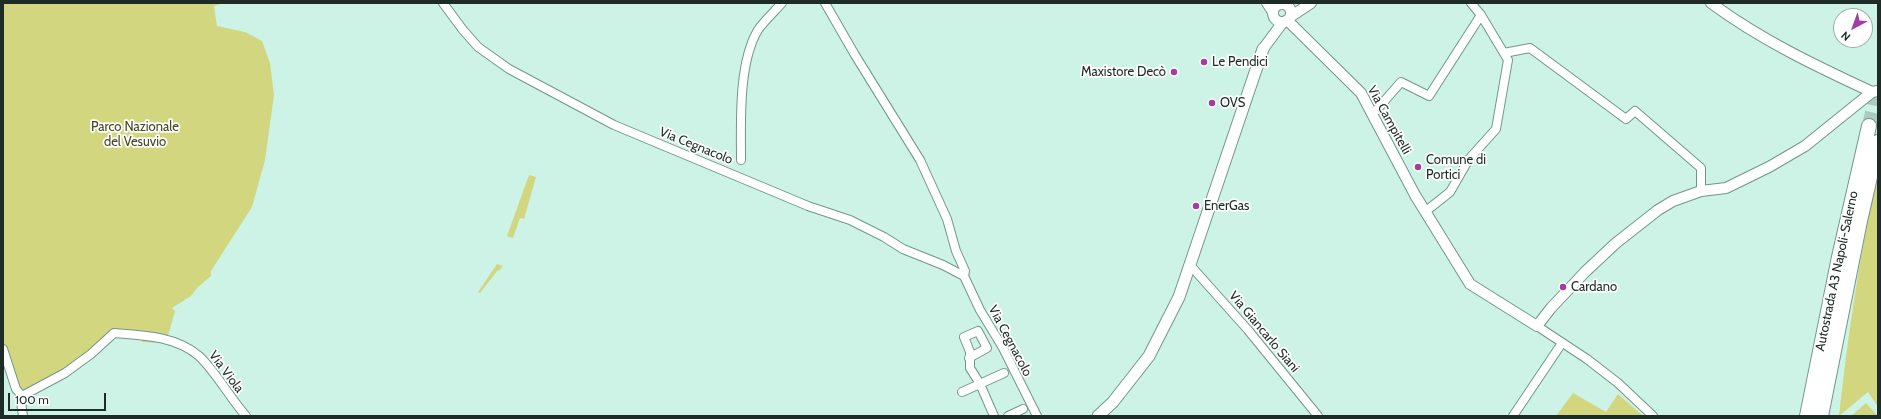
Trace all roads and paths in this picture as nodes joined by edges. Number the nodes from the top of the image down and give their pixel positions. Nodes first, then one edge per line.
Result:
1 (443, 3) edge
2 (782, 3) edge
3 (825, 3) edge
4 (1266, 3) edge
5 (1310, 3) edge
6 (1471, 3) edge
7 (1711, 3) edge
8 (1283, 11) edge
9 (1481, 14) junction
10 (1263, 48) joint
11 (1504, 53) junction
12 (1875, 91) edge
13 (1372, 114) junction
14 (1869, 126) tunnel mouth
15 (1878, 142) edge
16 (741, 160) dead end
17 (1701, 191) junction
18 (1426, 212) junction
19 (1190, 265) junction
20 (964, 276) junction
21 (1537, 326) junction
22 (1562, 343) junction
23 (3, 349) edge
24 (969, 358) dead end
25 (1004, 373) dead end
26 (980, 384) junction
27 (962, 392) dead end
28 (22, 396) junction
29 (1023, 409) dead end
30 (1100, 415) edge
31 (23, 416) edge
32 (246, 416) edge
33 (994, 416) edge
34 (1008, 416) edge
35 (1037, 416) edge
36 (1318, 416) edge
37 (1513, 416) edge
38 (1653, 416) edge
39 (1808, 416) edge
40 (1821, 416) edge

1 - 20 street, Via Cegnacolo
2 - 16 street
3 - 20 street, Via Cegnacolo
4 - 8 street
5 - 8 street
6 - 9 street
7 - 12 street
8 - 10 street
8 - 13 street, Via Campitelli
9 - 11 street
9 - 13 street
10 - 19 main road
11 - 17 street
11 - 18 street
12 - 17 street
13 - 18 street, Via Campitelli
14 - 39 highway, Autostrada A3 Napoli-Salerno
15 - 40 highway, Autostrada A3 Napoli-Salerno
17 - 21 street
18 - 21 street, Via Campitelli
19 - 30 main road
19 - 36 street, Via Giancarlo Siani
20 - 35 street, Via Cegnacolo
21 - 22 street
22 - 37 street
22 - 38 street
23 - 28 street
24 - 26 street
25 - 26 street
26 - 27 street
26 - 33 street
28 - 31 street
28 - 32 street, Via Viola
29 - 34 street

